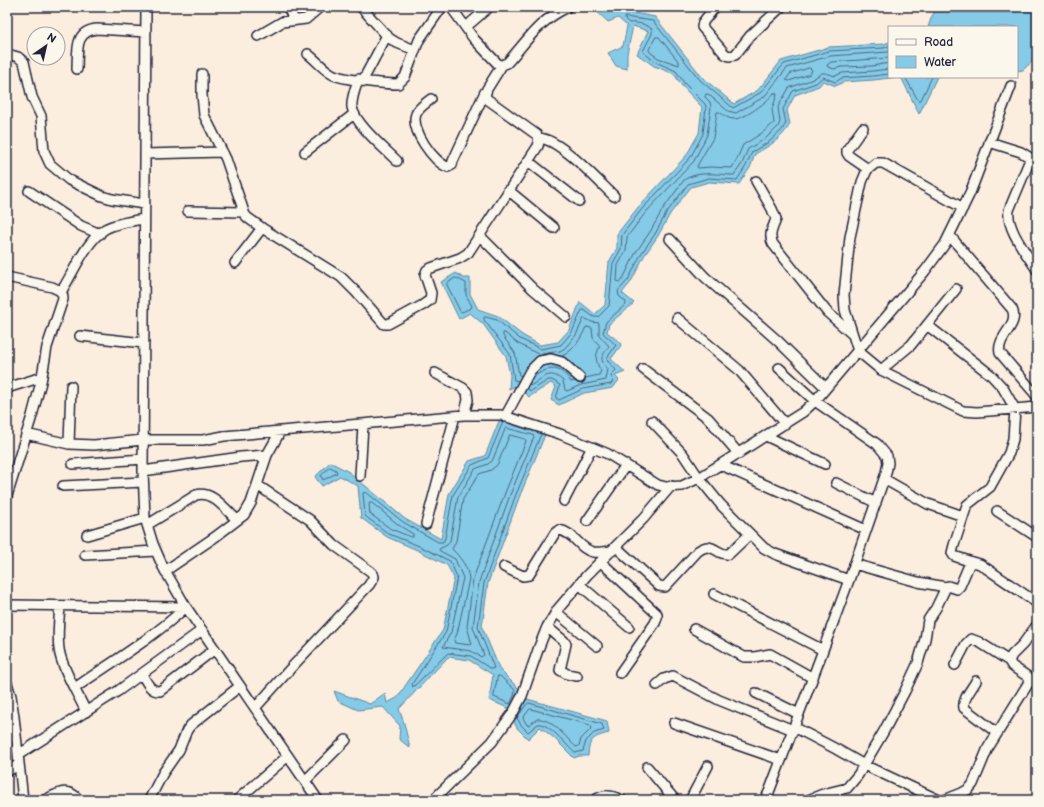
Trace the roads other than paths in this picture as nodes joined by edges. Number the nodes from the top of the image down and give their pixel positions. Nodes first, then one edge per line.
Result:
1 (146, 7) edge
2 (288, 7) edge
3 (320, 7) edge
4 (362, 7) edge
5 (442, 7) edge
6 (451, 7) edge
7 (489, 7) edge
8 (568, 7) edge
9 (715, 7) edge
10 (781, 7) edge
11 (294, 20) junction
12 (466, 27) junction
13 (146, 32) junction
14 (387, 35) junction
15 (258, 36) dead end
16 (415, 50) junction
17 (7, 54) edge
18 (308, 54) dead end
19 (502, 65) junction
20 (77, 69) dead end
21 (202, 74) dead end
22 (360, 80) junction
23 (1011, 86) dead end
24 (485, 92) junction
25 (431, 99) dead end
26 (354, 114) junction
27 (863, 128) dead end
28 (539, 138) junction
29 (989, 142) junction
30 (222, 152) junction
31 (305, 152) dead end
32 (145, 154) junction
33 (397, 161) dead end
34 (528, 161) junction
35 (867, 170) junction
36 (756, 181) dead end
37 (508, 190) junction
38 (29, 191) dead end
39 (614, 196) dead end
40 (579, 201) dead end
41 (144, 204) junction
42 (962, 208) junction
43 (188, 211) dead end
44 (243, 212) junction
45 (144, 219) junction
46 (262, 228) junction
47 (554, 228) dead end
48 (100, 234) junction
49 (480, 236) junction
50 (950, 236) junction
51 (670, 239) dead end
52 (235, 263) dead end
53 (1037, 270) edge
54 (7, 278) edge
55 (956, 289) dead end
56 (61, 292) junction
57 (566, 317) dead end
58 (677, 318) dead end
59 (928, 325) junction
60 (852, 334) junction
61 (80, 336) dead end
62 (144, 343) junction
63 (858, 352) junction
64 (779, 368) dead end
65 (644, 369) dead end
66 (881, 370) junction
67 (435, 373) dead end
68 (42, 377) junction
69 (580, 378) dead end
70 (71, 386) dead end
71 (7, 388) edge
72 (826, 388) junction
73 (1037, 396) edge
74 (815, 401) junction
75 (1037, 407) edge
76 (1015, 408) junction
77 (460, 415) junction
78 (505, 417) junction
79 (652, 421) dead end
80 (785, 424) junction
81 (363, 425) junction
82 (280, 432) junction
83 (26, 434) junction
84 (766, 436) junction
85 (143, 440) junction
86 (69, 444) junction
87 (592, 447) junction
88 (739, 454) junction
89 (267, 455) junction
90 (143, 460) junction
91 (73, 464) dead end
92 (825, 464) dead end
93 (626, 465) junction
94 (721, 465) junction
95 (143, 471) junction
96 (360, 476) dead end
97 (699, 478) junction
98 (884, 479) junction
99 (143, 482) junction
100 (836, 483) dead end
101 (257, 485) junction
102 (63, 486) dead end
103 (671, 486) junction
104 (7, 496) edge
105 (564, 501) dead end
106 (876, 503) junction
107 (997, 511) dead end
108 (963, 516) junction
109 (238, 520) junction
110 (146, 521) junction
111 (587, 521) dead end
112 (426, 524) dead end
113 (866, 530) junction
114 (750, 534) junction
115 (87, 535) dead end
116 (1037, 538) edge
117 (614, 549) junction
118 (156, 551) junction
119 (85, 555) dead end
120 (601, 562) junction
121 (972, 562) junction
122 (854, 564) junction
123 (504, 567) dead end
124 (165, 571) junction
125 (849, 580) junction
126 (579, 584) junction
127 (946, 587) junction
128 (714, 594) dead end
129 (1037, 603) edge
130 (7, 605) edge
131 (60, 606) junction
132 (186, 607) junction
133 (556, 612) junction
134 (1037, 625) edge
135 (547, 627) junction
136 (629, 627) dead end
137 (694, 629) dead end
138 (202, 630) junction
139 (597, 646) dead end
140 (215, 649) junction
141 (823, 650) junction
142 (1009, 661) junction
143 (955, 665) dead end
144 (620, 673) dead end
145 (142, 674) junction
146 (577, 676) dead end
147 (813, 678) junction
148 (976, 681) dead end
149 (1034, 681) edge
150 (7, 683) edge
151 (657, 685) dead end
152 (240, 686) junction
153 (75, 688) junction
154 (756, 694) dead end
155 (255, 708) junction
156 (86, 712) junction
157 (799, 714) junction
158 (10, 719) edge
159 (674, 723) dead end
160 (793, 728) junction
161 (997, 733) junction
162 (346, 740) dead end
163 (18, 755) junction
164 (288, 756) junction
165 (781, 760) junction
166 (19, 764) junction
167 (864, 765) junction
168 (708, 766) dead end
169 (647, 767) dead end
170 (7, 772) edge
171 (305, 781) junction
172 (23, 800) edge
173 (45, 800) edge
174 (79, 800) edge
175 (149, 800) edge
176 (237, 800) edge
177 (318, 800) edge
178 (433, 800) edge
179 (594, 800) edge
180 (622, 800) edge
181 (675, 800) edge
182 (690, 800) edge
183 (765, 800) edge
184 (808, 800) edge
185 (940, 800) edge
186 (944, 800) edge

1 - 13 street
2 - 11 street
3 - 11 street
4 - 14 street
5 - 16 street
6 - 12 street
7 - 12 street
8 - 19 street
9 - 10 street
11 - 15 street
12 - 19 street
13 - 20 street
13 - 32 street
14 - 16 street
14 - 22 street
16 - 22 street
17 - 41 street
18 - 22 street
19 - 24 street
21 - 30 street
22 - 26 street
23 - 29 street
24 - 25 street
24 - 28 street
26 - 31 street
26 - 33 street
27 - 35 street
28 - 34 street
28 - 39 street
29 - 42 street
29 - 53 street
30 - 32 street
30 - 44 street
32 - 41 street
34 - 37 street
34 - 40 street
35 - 42 street
35 - 60 street
36 - 60 street
37 - 47 street
37 - 49 street
38 - 48 street
41 - 45 street
42 - 50 street
43 - 44 street
44 - 46 street
45 - 48 street
45 - 62 street
46 - 49 street
46 - 52 street
48 - 56 street
49 - 57 street
50 - 63 street
50 - 73 street
51 - 72 street
54 - 56 street
55 - 59 street
56 - 68 street
58 - 80 street
59 - 66 street
59 - 76 street
60 - 63 street
61 - 62 street
62 - 85 street
63 - 66 street
63 - 72 street
64 - 74 street
65 - 88 street
66 - 76 street
67 - 77 street
68 - 71 street
68 - 83 street
69 - 78 street
70 - 86 street
72 - 74 street
74 - 80 street
74 - 98 street
75 - 76 street
76 - 108 street
77 - 78 street
77 - 81 street
77 - 112 street
78 - 87 street
79 - 97 street
80 - 84 street
81 - 82 street
81 - 96 street
82 - 85 street
82 - 89 street
83 - 86 street
83 - 104 street
84 - 88 street
84 - 92 street
85 - 86 street
85 - 90 street
87 - 93 street
87 - 105 street
88 - 94 street
89 - 95 street
89 - 101 street
90 - 91 street
90 - 95 street
93 - 103 street
93 - 111 street
94 - 97 street
94 - 113 street
95 - 99 street
97 - 103 street
97 - 114 street
98 - 106 street
98 - 108 street
99 - 102 street
99 - 110 street
100 - 106 street
101 - 109 street
101 - 155 street
103 - 117 street
106 - 113 street
107 - 116 street
108 - 121 street
109 - 110 street
109 - 124 street
110 - 115 street
110 - 118 street
113 - 122 street
114 - 117 street
114 - 125 street
117 - 120 street
117 - 123 street
118 - 119 street
118 - 124 street
120 - 126 street
120 - 144 street
121 - 127 street
121 - 129 street
122 - 125 street
122 - 127 street
124 - 132 street
125 - 141 street
126 - 133 street
126 - 136 street
127 - 167 street
128 - 141 street
130 - 131 street
131 - 132 street
131 - 153 street
132 - 138 street
132 - 153 street
133 - 135 street
133 - 139 street
134 - 142 street
135 - 146 street
135 - 178 street
137 - 147 street
138 - 140 street
138 - 145 street
140 - 145 street
140 - 152 street
141 - 147 street
142 - 143 street
142 - 149 street
145 - 156 street
147 - 157 street
148 - 161 street
149 - 161 street
150 - 158 street
151 - 160 street
152 - 155 street
152 - 175 street
153 - 156 street
154 - 157 street
155 - 164 street
156 - 163 street
157 - 160 street
158 - 163 street
159 - 165 street
160 - 165 street
160 - 167 street
161 - 186 street
162 - 171 street
163 - 166 street
164 - 171 street
164 - 176 street
165 - 183 street
166 - 170 street
166 - 172 street
167 - 184 street
167 - 185 street
168 - 182 street
169 - 181 street
171 - 177 street
173 - 174 street
179 - 180 street

